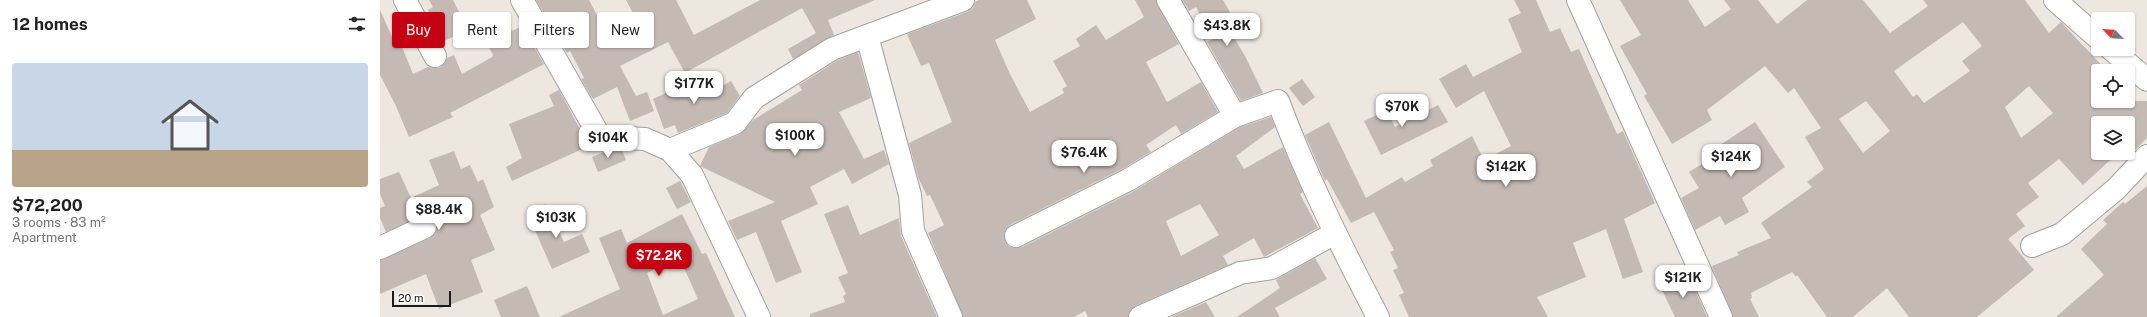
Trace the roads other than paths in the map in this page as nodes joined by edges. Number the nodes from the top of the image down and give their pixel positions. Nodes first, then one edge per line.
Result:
1 (405, 0) edge
2 (522, 0) edge
3 (963, 0) edge
4 (1168, 0) edge
5 (1578, 0) edge
6 (2055, 0) edge
7 (2091, 32) edge
8 (867, 36) junction
9 (435, 56) dead end
10 (2119, 56) edge
11 (2147, 80) edge
12 (1235, 116) junction
13 (670, 150) junction
14 (2147, 156) edge
15 (425, 227) dead end
16 (1335, 233) junction
17 (1016, 236) dead end
18 (2032, 246) dead end
19 (380, 248) edge
20 (759, 317) edge
21 (951, 317) edge
22 (1140, 317) edge
23 (1378, 317) edge
24 (1721, 317) edge

1 - 9 street
2 - 13 street
3 - 8 street
4 - 12 street
5 - 24 street
6 - 7 street
8 - 13 street
8 - 21 street
10 - 11 street
12 - 16 street
12 - 17 street
13 - 20 street
14 - 18 street
15 - 19 street
16 - 22 street
16 - 23 street

